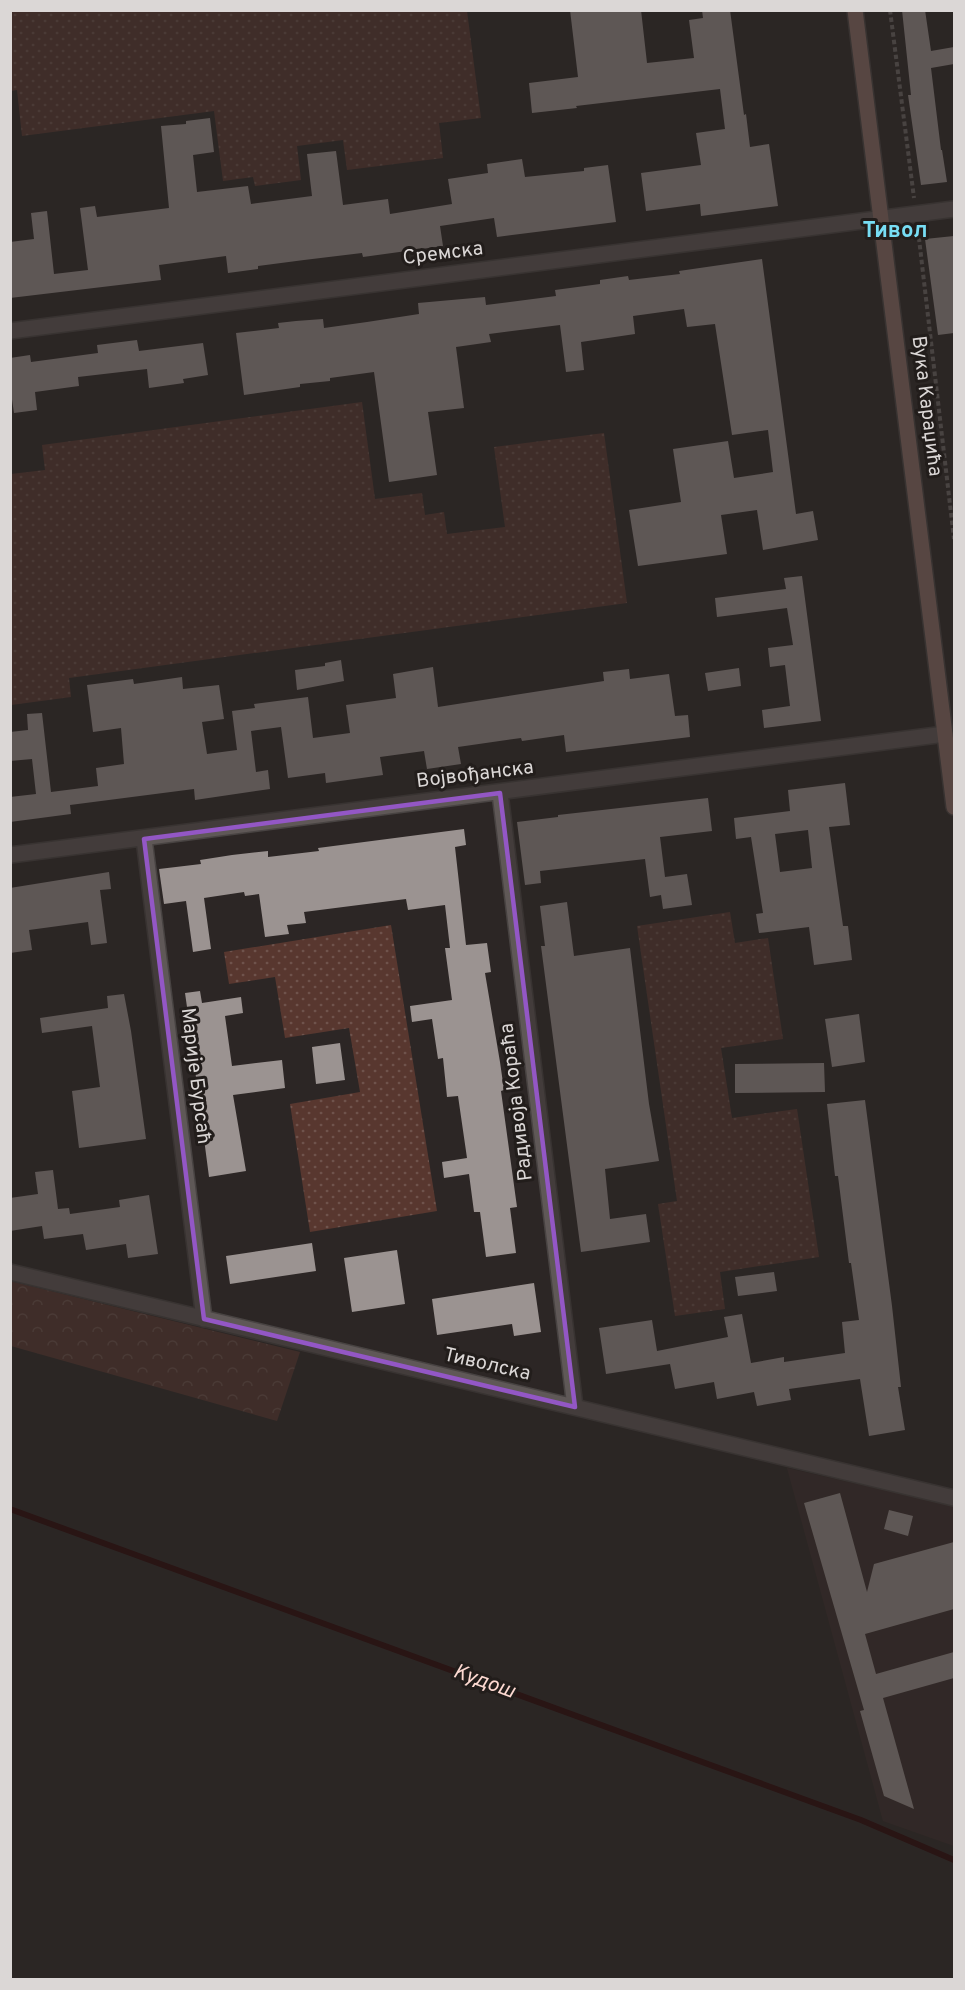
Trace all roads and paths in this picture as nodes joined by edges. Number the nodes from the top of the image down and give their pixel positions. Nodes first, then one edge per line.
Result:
1 (855, 10) edge
2 (890, 10) edge
3 (954, 209) edge
4 (916, 213) junction
5 (881, 218) junction
6 (10, 331) edge
7 (954, 539) edge
8 (945, 734) junction
9 (500, 793) junction
10 (954, 807) edge
11 (144, 839) junction
12 (10, 855) edge
13 (10, 1272) edge
14 (204, 1319) junction
15 (575, 1407) junction
16 (954, 1498) edge

1 - 5 main road, Вука Караџића
2 - 4 path
3 - 4 street, Сремска
4 - 5 street, Сремска
4 - 7 path
5 - 6 street, Сремска
5 - 8 main road, Вука Караџића
8 - 9 street, Војвођанска
8 - 10 main road, Вука Караџића
9 - 11 street, Војвођанска
9 - 15 street, Радивоја Кораћа
11 - 12 street, Војвођанска
11 - 14 street, Марије Бурсаћ
13 - 14 street, Тиволска
14 - 15 street, Тиволска
15 - 16 street, Тиволска

